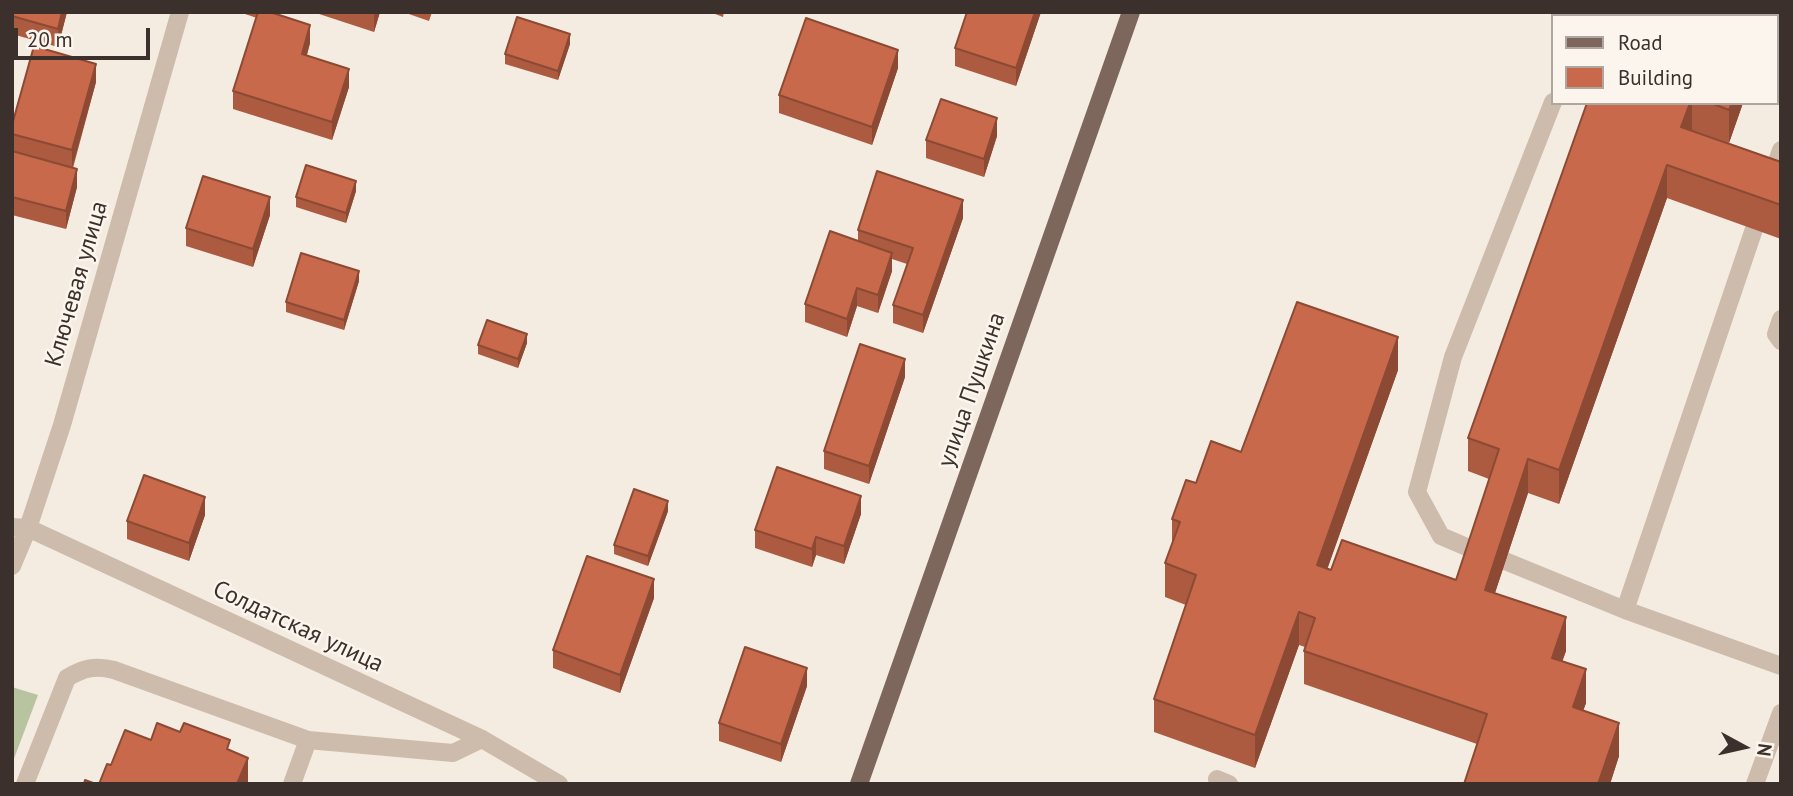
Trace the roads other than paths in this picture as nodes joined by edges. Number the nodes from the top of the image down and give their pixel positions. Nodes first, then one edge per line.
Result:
1 (180, 12) edge
2 (1131, 12) edge
3 (1552, 105) edge
4 (1781, 150) edge
5 (1767, 191) edge
6 (1754, 229) edge
7 (1781, 319) edge
8 (1781, 341) edge
9 (12, 515) edge
10 (20, 528) edge
11 (1476, 551) edge
12 (1505, 561) edge
13 (12, 566) edge
14 (1625, 610) junction
15 (1781, 666) edge
16 (1781, 713) edge
17 (482, 739) junction
18 (308, 740) junction
19 (25, 784) edge
20 (292, 784) edge
21 (559, 784) edge
22 (859, 784) edge
23 (1755, 784) edge

1 - 10 street, Ключевая улица
2 - 22 main road, улица Пушкина
3 - 11 street
4 - 5 street
6 - 14 street
7 - 8 street
9 - 10 street, Солдатская улица
10 - 13 street, Ключевая улица
10 - 17 street, Солдатская улица
12 - 14 street
14 - 15 street
16 - 23 street
17 - 18 street
17 - 21 street, Солдатская улица
18 - 19 street
18 - 20 street

